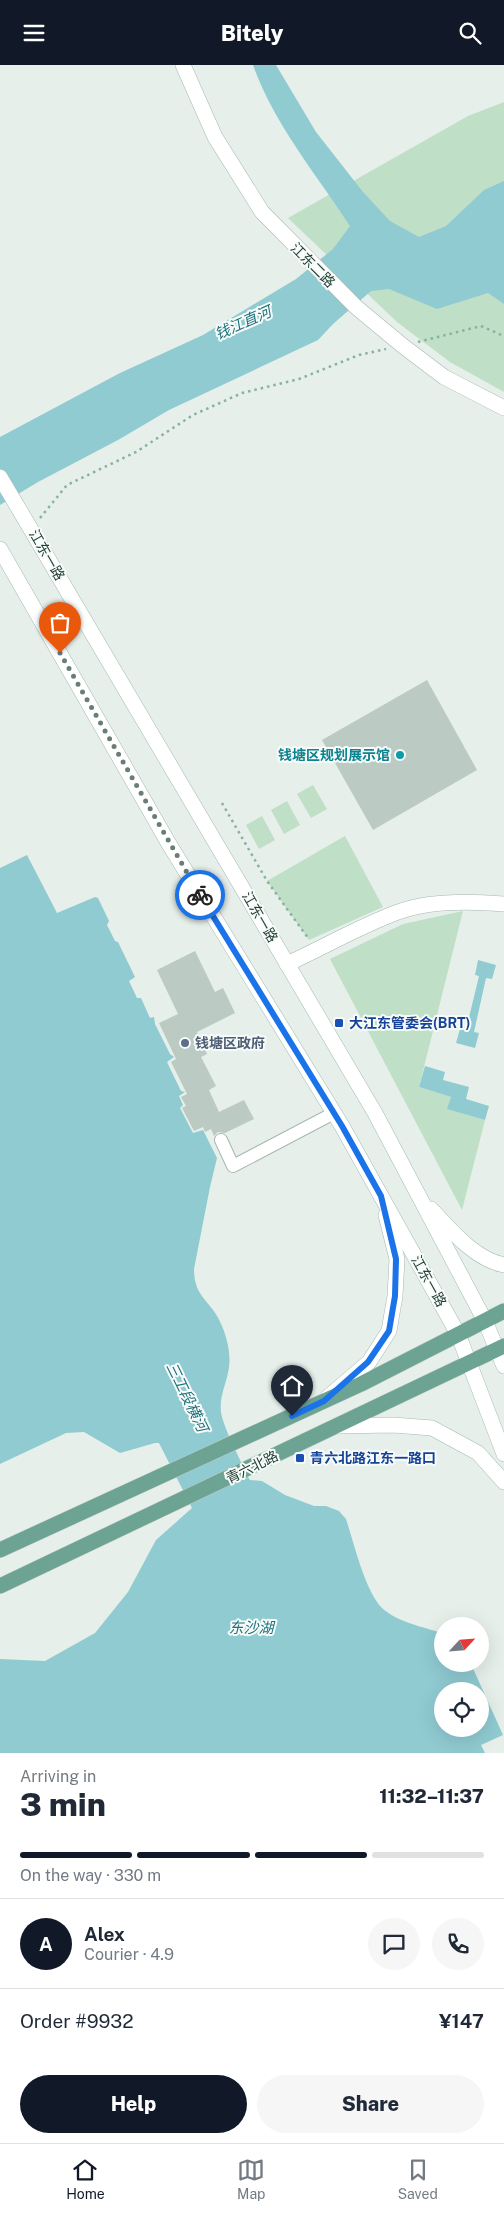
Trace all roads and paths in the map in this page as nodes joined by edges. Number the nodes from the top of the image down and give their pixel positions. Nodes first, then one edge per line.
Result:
1 (184, 65) edge
2 (504, 336) edge
3 (403, 346) junction
4 (504, 408) edge
5 (0, 477) edge
6 (32, 529) junction
7 (0, 549) edge
8 (222, 803) dead end
9 (504, 904) edge
10 (317, 950) junction
11 (288, 964) junction
12 (334, 1113) junction
13 (221, 1140) dead end
14 (381, 1196) junction
15 (420, 1198) junction
16 (504, 1265) edge
17 (504, 1311) edge
18 (484, 1321) junction
19 (458, 1334) junction
20 (501, 1348) edge
21 (470, 1363) junction
22 (504, 1366) edge
23 (324, 1401) junction
24 (338, 1426) junction
25 (504, 1454) edge
26 (504, 1482) edge
27 (0, 1550) edge
28 (0, 1586) edge

1 - 3 main road, 江东二路
2 - 3 path
3 - 4 main road, 江东二路
3 - 6 path
5 - 6 main road, 江东一路
6 - 11 main road, 江东一路
7 - 12 main road, 江东一路
8 - 10 path
9 - 10 main road
10 - 11 main road
11 - 15 main road, 江东一路
12 - 13 street
12 - 14 main road, 江东一路
14 - 19 main road, 江东一路
14 - 23 main road
15 - 16 main road
15 - 18 main road, 江东一路
17 - 18 main road
18 - 19 main road
18 - 20 main road, 江东一路
19 - 21 main road, 江东一路
19 - 23 main road
20 - 21 main road, 青六北路
20 - 22 main road, 江东一路
21 - 24 main road, 青六北路
21 - 25 main road, 江东一路
23 - 27 main road
24 - 26 main road
24 - 28 main road, 青六北路

